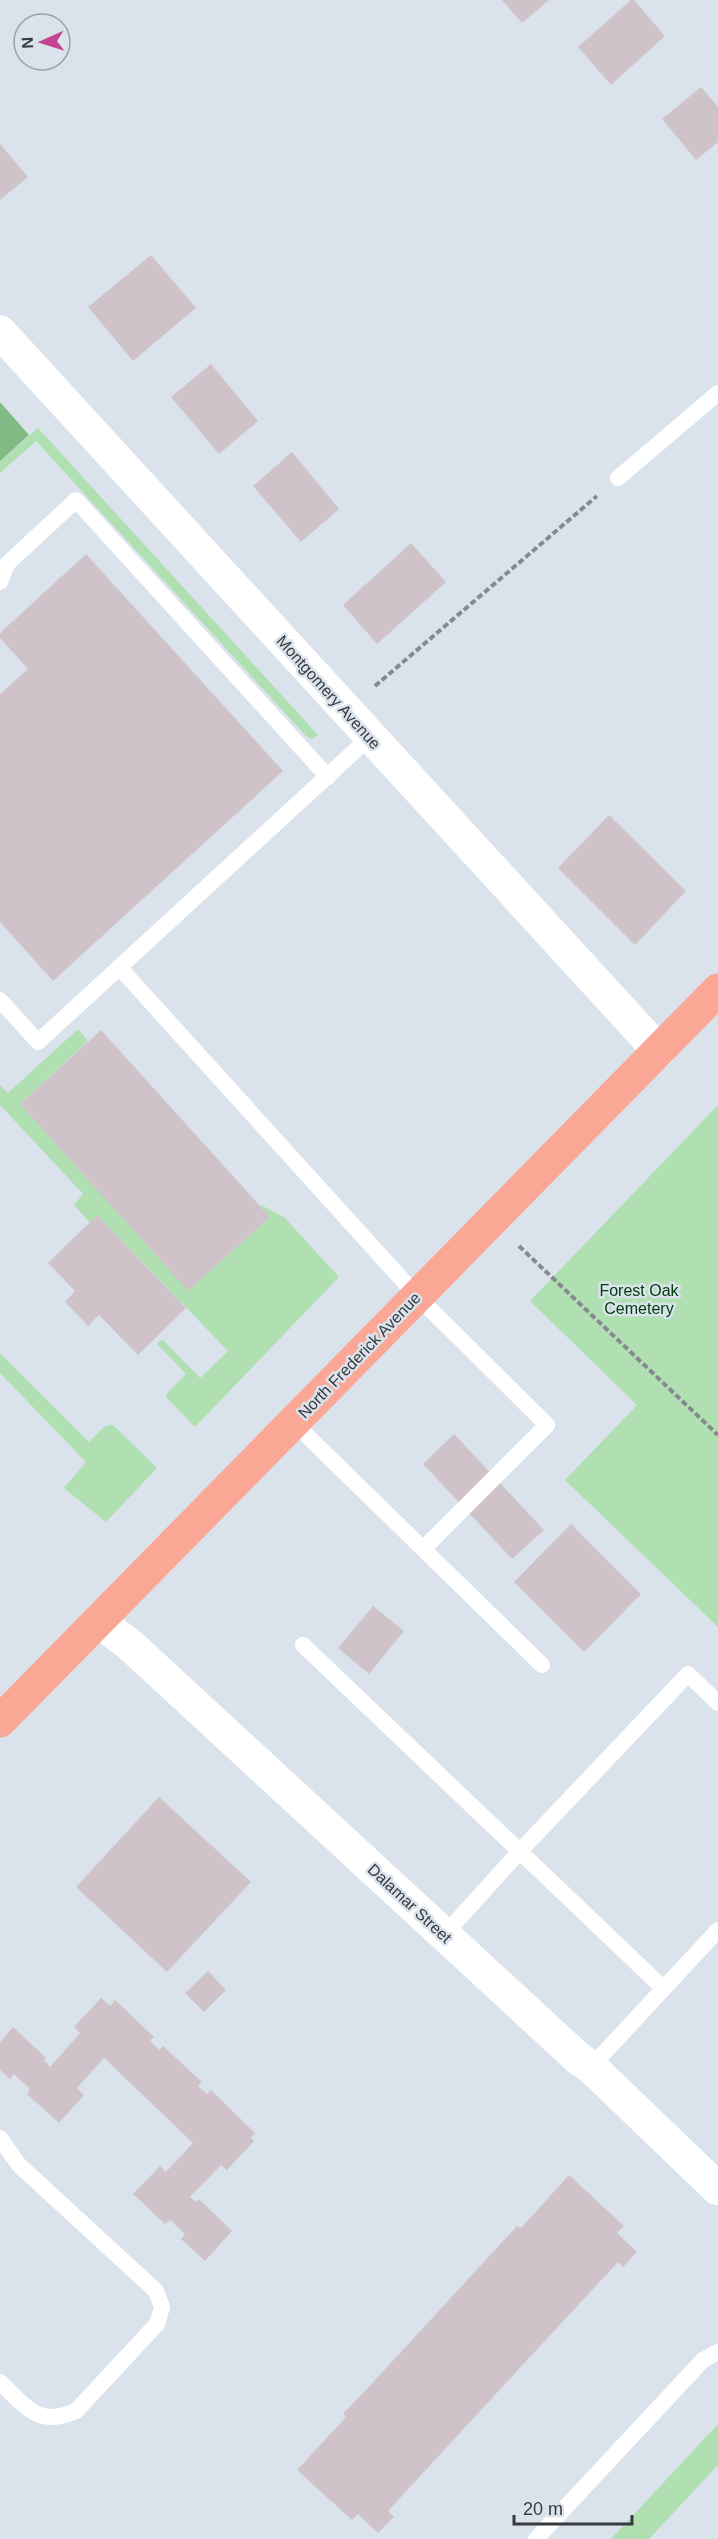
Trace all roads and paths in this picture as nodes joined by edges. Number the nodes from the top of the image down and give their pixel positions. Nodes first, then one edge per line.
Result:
1 (0, 332) edge
2 (718, 393) edge
3 (618, 478) joint
4 (0, 582) edge
5 (346, 711) junction
6 (370, 737) junction
7 (328, 777) junction
8 (119, 968) junction
9 (718, 990) edge
10 (0, 1000) edge
11 (659, 1050) junction
12 (492, 1221) junction
13 (417, 1296) junction
14 (293, 1422) junction
15 (718, 1435) edge
16 (423, 1549) junction
17 (98, 1621) junction
18 (303, 1645) dead end
19 (542, 1665) dead end
20 (718, 1703) edge
21 (0, 1721) edge
22 (520, 1851) junction
23 (718, 1930) edge
24 (445, 1934) junction
25 (663, 1988) junction
26 (591, 2067) junction
27 (0, 2138) edge
28 (718, 2189) edge
29 (718, 2352) edge
30 (0, 2382) edge
31 (536, 2539) edge

1 - 5 street, Montgomery Avenue
2 - 3 lane
3 - 5 path
4 - 7 lane
5 - 6 street, Montgomery Avenue
6 - 7 lane
6 - 11 street, Montgomery Avenue
7 - 8 lane
8 - 10 lane
8 - 13 lane
9 - 11 main road, North Frederick Avenue
11 - 12 main road, North Frederick Avenue
12 - 13 main road, North Frederick Avenue
12 - 15 path
13 - 14 main road, North Frederick Avenue
13 - 16 lane
14 - 16 lane
14 - 17 main road, North Frederick Avenue
16 - 19 lane
17 - 21 main road, North Frederick Avenue
17 - 24 street, Dalamar Street
18 - 22 lane
20 - 22 lane
22 - 24 lane
22 - 25 lane
23 - 25 lane
24 - 26 street, Dalamar Street
25 - 26 lane
26 - 28 street, Dalamar Street
27 - 30 lane
29 - 31 lane

